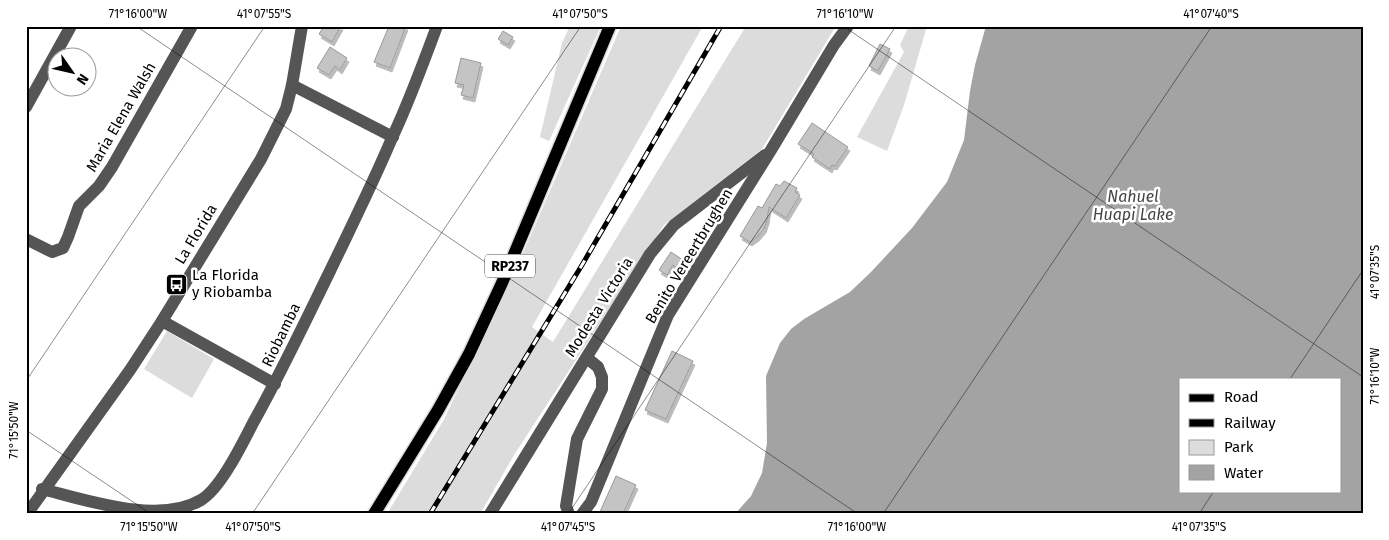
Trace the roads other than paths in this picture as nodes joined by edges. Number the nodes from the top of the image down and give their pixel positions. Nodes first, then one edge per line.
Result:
1 (70, 26) edge
2 (192, 26) edge
3 (302, 26) edge
4 (437, 26) edge
5 (610, 26) edge
6 (848, 26) edge
7 (292, 85) junction
8 (26, 107) edge
9 (393, 137) junction
10 (771, 150) junction
11 (26, 238) edge
12 (162, 322) junction
13 (587, 358) junction
14 (275, 384) junction
15 (42, 490) junction
16 (26, 514) edge
17 (374, 514) edge
18 (490, 514) edge
19 (569, 514) edge
20 (582, 514) edge

1 - 8 street
2 - 11 street, Maria Elena Walsh
3 - 7 street, La Florida
4 - 9 street, Riobamba
5 - 17 main road, RP237
6 - 10 street, Benito Vereertbrughen
7 - 9 street
7 - 12 street, La Florida
9 - 14 street, Riobamba
10 - 13 street, Modesta Victoria
10 - 20 street, Benito Vereertbrughen
12 - 14 street
12 - 15 street, La Florida
13 - 18 street, Modesta Victoria
13 - 19 street
14 - 15 street, Riobamba
15 - 16 street, La Florida

